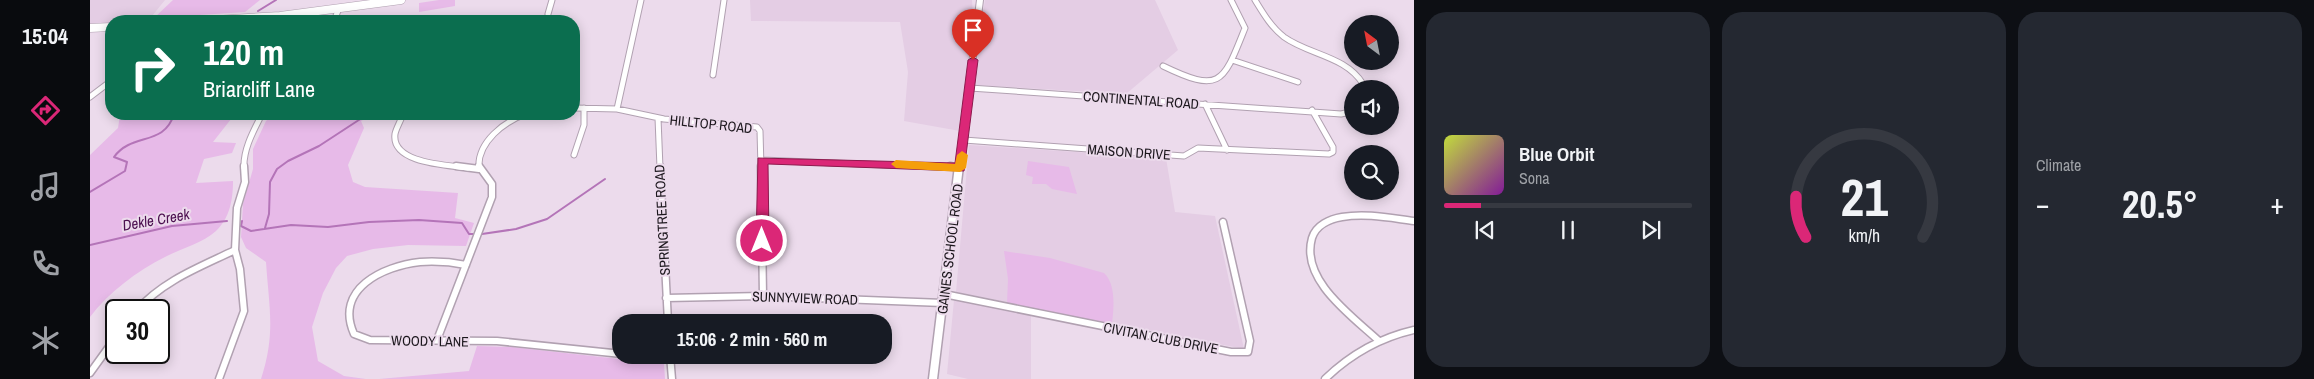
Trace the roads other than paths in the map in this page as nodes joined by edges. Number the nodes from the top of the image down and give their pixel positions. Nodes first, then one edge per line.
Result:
1 (400, 0) edge
2 (552, 0) edge
3 (641, 0) edge
4 (724, 0) edge
5 (980, 0) edge
6 (1231, 0) edge
7 (1255, 0) edge
8 (338, 8) junction
9 (548, 14) dead end
10 (287, 15) edge
11 (336, 15) edge
12 (105, 27) edge
13 (90, 28) edge
14 (1232, 60) junction
15 (1163, 66) dead end
16 (713, 75) dead end
17 (1362, 80) edge
18 (1298, 82) dead end
19 (105, 86) edge
20 (970, 88) junction
21 (90, 97) edge
22 (1205, 104) junction
23 (580, 108) edge
24 (584, 108) junction
25 (617, 109) junction
26 (1312, 110) junction
27 (1344, 113) edge
28 (658, 118) junction
29 (259, 120) edge
30 (400, 120) edge
31 (512, 120) edge
32 (964, 140) junction
33 (1227, 150) junction
34 (574, 155) dead end
35 (762, 160) junction
36 (960, 168) junction
37 (479, 169) junction
38 (1414, 221) edge
39 (1224, 222) dead end
40 (234, 250) junction
41 (466, 265) junction
42 (763, 296) junction
43 (666, 298) junction
44 (944, 298) junction
45 (145, 299) edge
46 (667, 314) edge
47 (1414, 330) edge
48 (437, 340) junction
49 (1379, 341) junction
50 (105, 352) edge
51 (612, 352) edge
52 (671, 364) edge
53 (90, 373) edge
54 (219, 379) edge
55 (672, 379) edge
56 (933, 379) edge
57 (1325, 379) edge

1 - 8 highway
2 - 9 street
3 - 25 street
4 - 16 street
5 - 20 main road, GAINES SCHOOL ROAD
6 - 14 street
7 - 17 street
8 - 10 highway
8 - 11 street
12 - 13 highway
14 - 15 street
14 - 18 street
19 - 21 street
20 - 22 street, CONTINENTAL ROAD
20 - 32 main road, GAINES SCHOOL ROAD
22 - 26 street, CONTINENTAL ROAD
22 - 33 street
23 - 24 street, HILLTOP ROAD
24 - 25 street, HILLTOP ROAD
24 - 34 street
25 - 28 street, HILLTOP ROAD
26 - 27 street, CONTINENTAL ROAD
26 - 33 street, MAISON DRIVE
28 - 35 street, HILLTOP ROAD
28 - 43 street, SPRINGTREE ROAD
29 - 40 street
30 - 37 street
31 - 37 street
32 - 33 street, MAISON DRIVE
32 - 36 main road, GAINES SCHOOL ROAD
35 - 36 street
35 - 42 street, HILLTOP ROAD
36 - 44 main road, GAINES SCHOOL ROAD
37 - 41 street
38 - 49 street
39 - 44 street, CIVITAN CLUB DRIVE
40 - 45 street
40 - 54 street
41 - 48 street
41 - 48 street, WOODY LANE
42 - 43 street, SUNNYVIEW ROAD
42 - 44 street, SUNNYVIEW ROAD
43 - 46 street, SPRINGTREE ROAD
44 - 56 main road, GAINES SCHOOL ROAD
47 - 49 street
48 - 51 street, WOODY LANE
49 - 57 street
50 - 53 street
52 - 55 street

